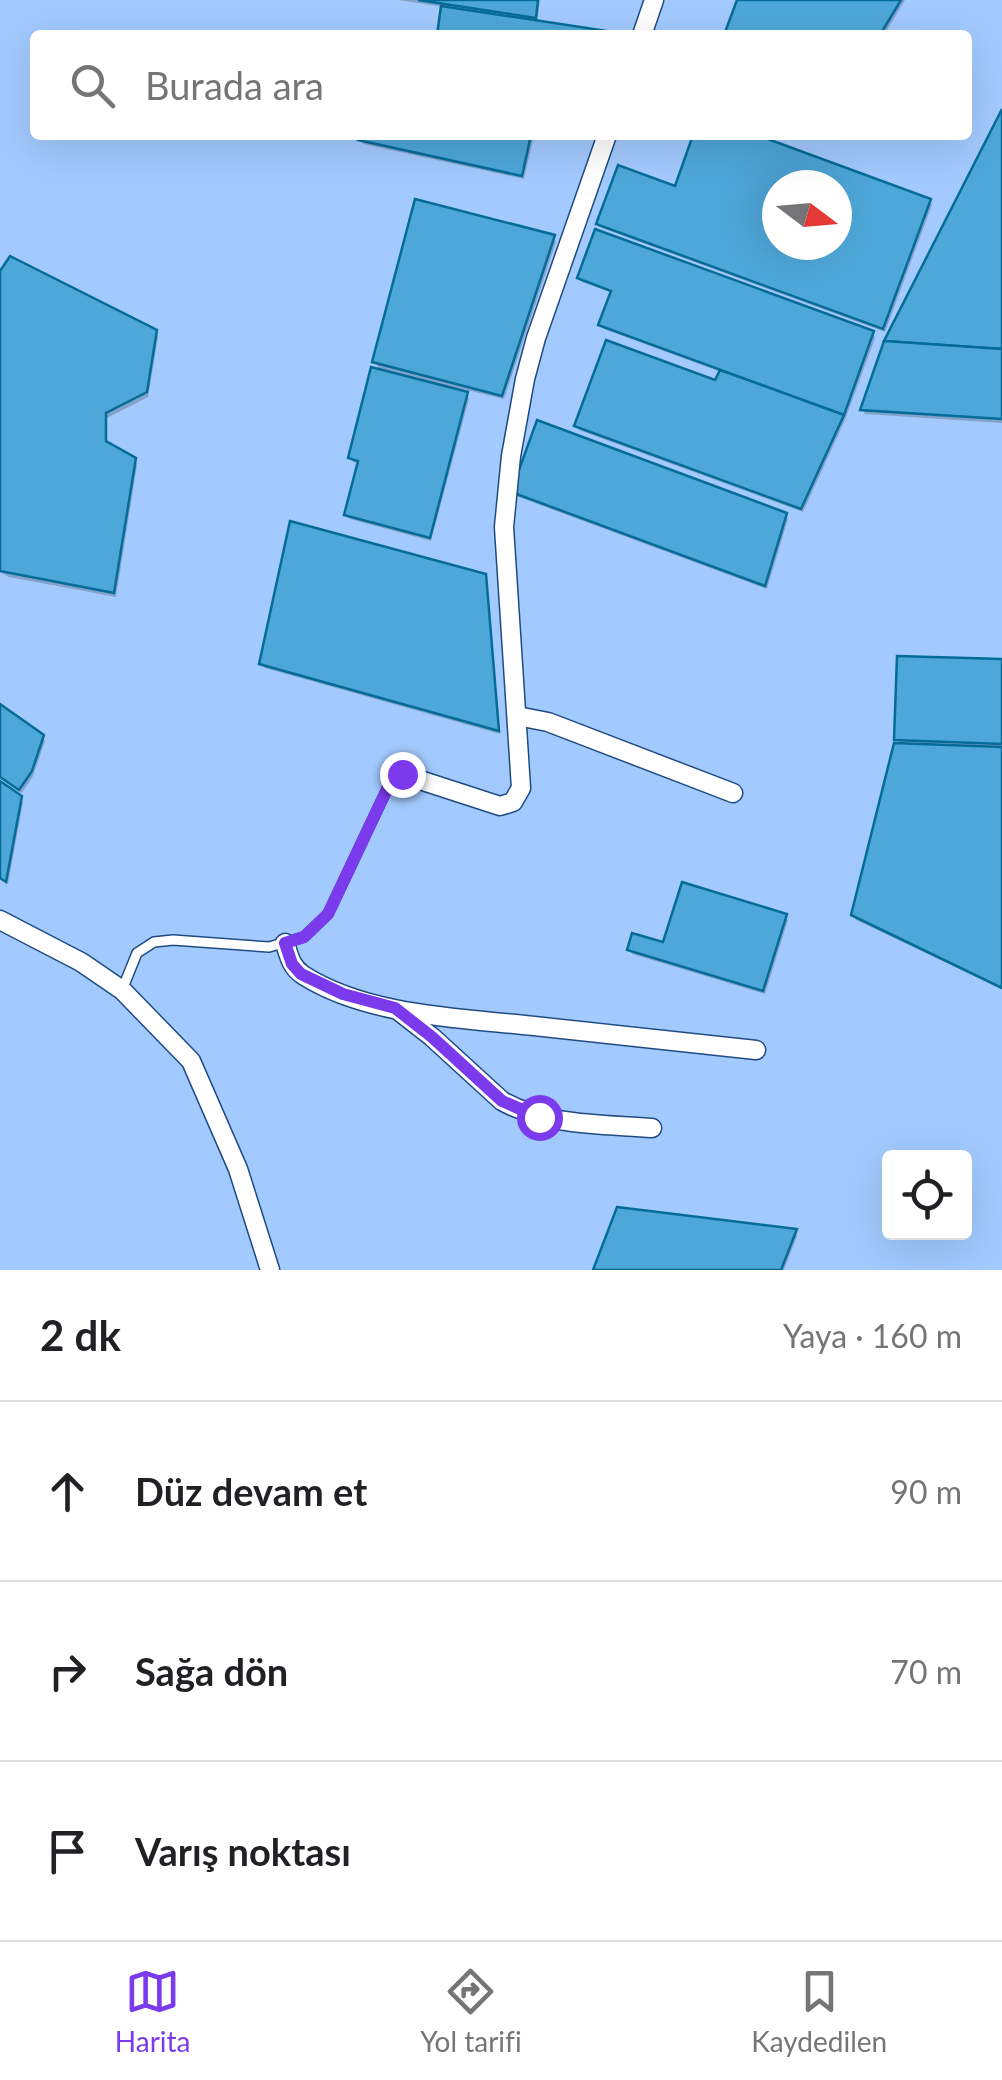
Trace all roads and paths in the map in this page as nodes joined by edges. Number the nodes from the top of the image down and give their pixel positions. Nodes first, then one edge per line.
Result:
1 (654, 0) edge
2 (644, 30) edge
3 (605, 140) edge
4 (517, 716) junction
5 (424, 781) joint
6 (733, 793) dead end
7 (0, 920) edge
8 (285, 943) junction
9 (122, 990) junction
10 (395, 1008) junction
11 (756, 1050) dead end
12 (652, 1128) dead end
13 (270, 1270) edge

1 - 2 street
3 - 4 street
4 - 5 street
4 - 6 street
5 - 8 lane
7 - 9 street
8 - 9 lane
8 - 10 street
9 - 13 street
10 - 11 street
10 - 12 street

